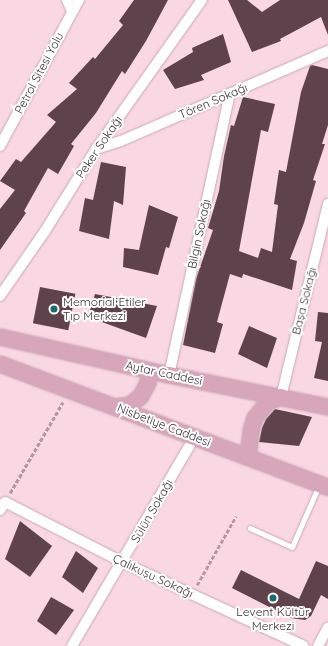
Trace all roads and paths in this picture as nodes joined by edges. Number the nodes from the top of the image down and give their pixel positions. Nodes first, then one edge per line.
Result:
1 (67, 0) edge
2 (79, 0) edge
3 (202, 0) edge
4 (72, 11) junction
5 (328, 51) edge
6 (230, 94) junction
7 (0, 146) edge
8 (96, 150) junction
9 (328, 204) edge
10 (0, 296) edge
11 (0, 337) edge
12 (0, 364) edge
13 (149, 371) junction
14 (169, 375) junction
15 (69, 389) junction
16 (281, 397) junction
17 (116, 407) junction
18 (328, 407) edge
19 (194, 438) junction
20 (248, 457) junction
21 (324, 486) edge
22 (3, 506) edge
23 (236, 516) dead end
24 (250, 528) dead end
25 (122, 562) junction
26 (192, 595) junction
27 (328, 627) edge
28 (72, 646) edge
29 (304, 646) edge
30 (318, 646) edge

1 - 4 street
2 - 4 street, Petrol Sitesi Yolu
3 - 8 street, Peker Sokağı
4 - 7 street, Petrol Sitesi Yolu
5 - 6 street, Tören Sokağı
6 - 8 street, Tören Sokağı
6 - 14 street, Bilgin Sokağı
8 - 10 street, Peker Sokağı
9 - 16 street, Başa Sokağı
11 - 13 main road, Aytar Caddesi
12 - 15 main road, Nisbetiye Caddesi
13 - 14 main road, Aytar Caddesi
13 - 17 main road
14 - 16 main road, Aytar Caddesi
15 - 17 main road, Nisbetiye Caddesi
15 - 22 path
16 - 18 main road, Aytar Caddesi
16 - 20 main road
17 - 19 main road, Nisbetiye Caddesi
19 - 20 main road, Nisbetiye Caddesi
19 - 25 street, Sülün Sokağı
20 - 21 main road, Nisbetiye Caddesi
21 - 24 lane
22 - 25 street, Çalıkuşu Sokağı
23 - 26 path
25 - 26 street, Çalıkuşu Sokağı
25 - 28 street, Sülün Sokağı
26 - 29 street, Çalıkuşu Sokağı
27 - 30 street

